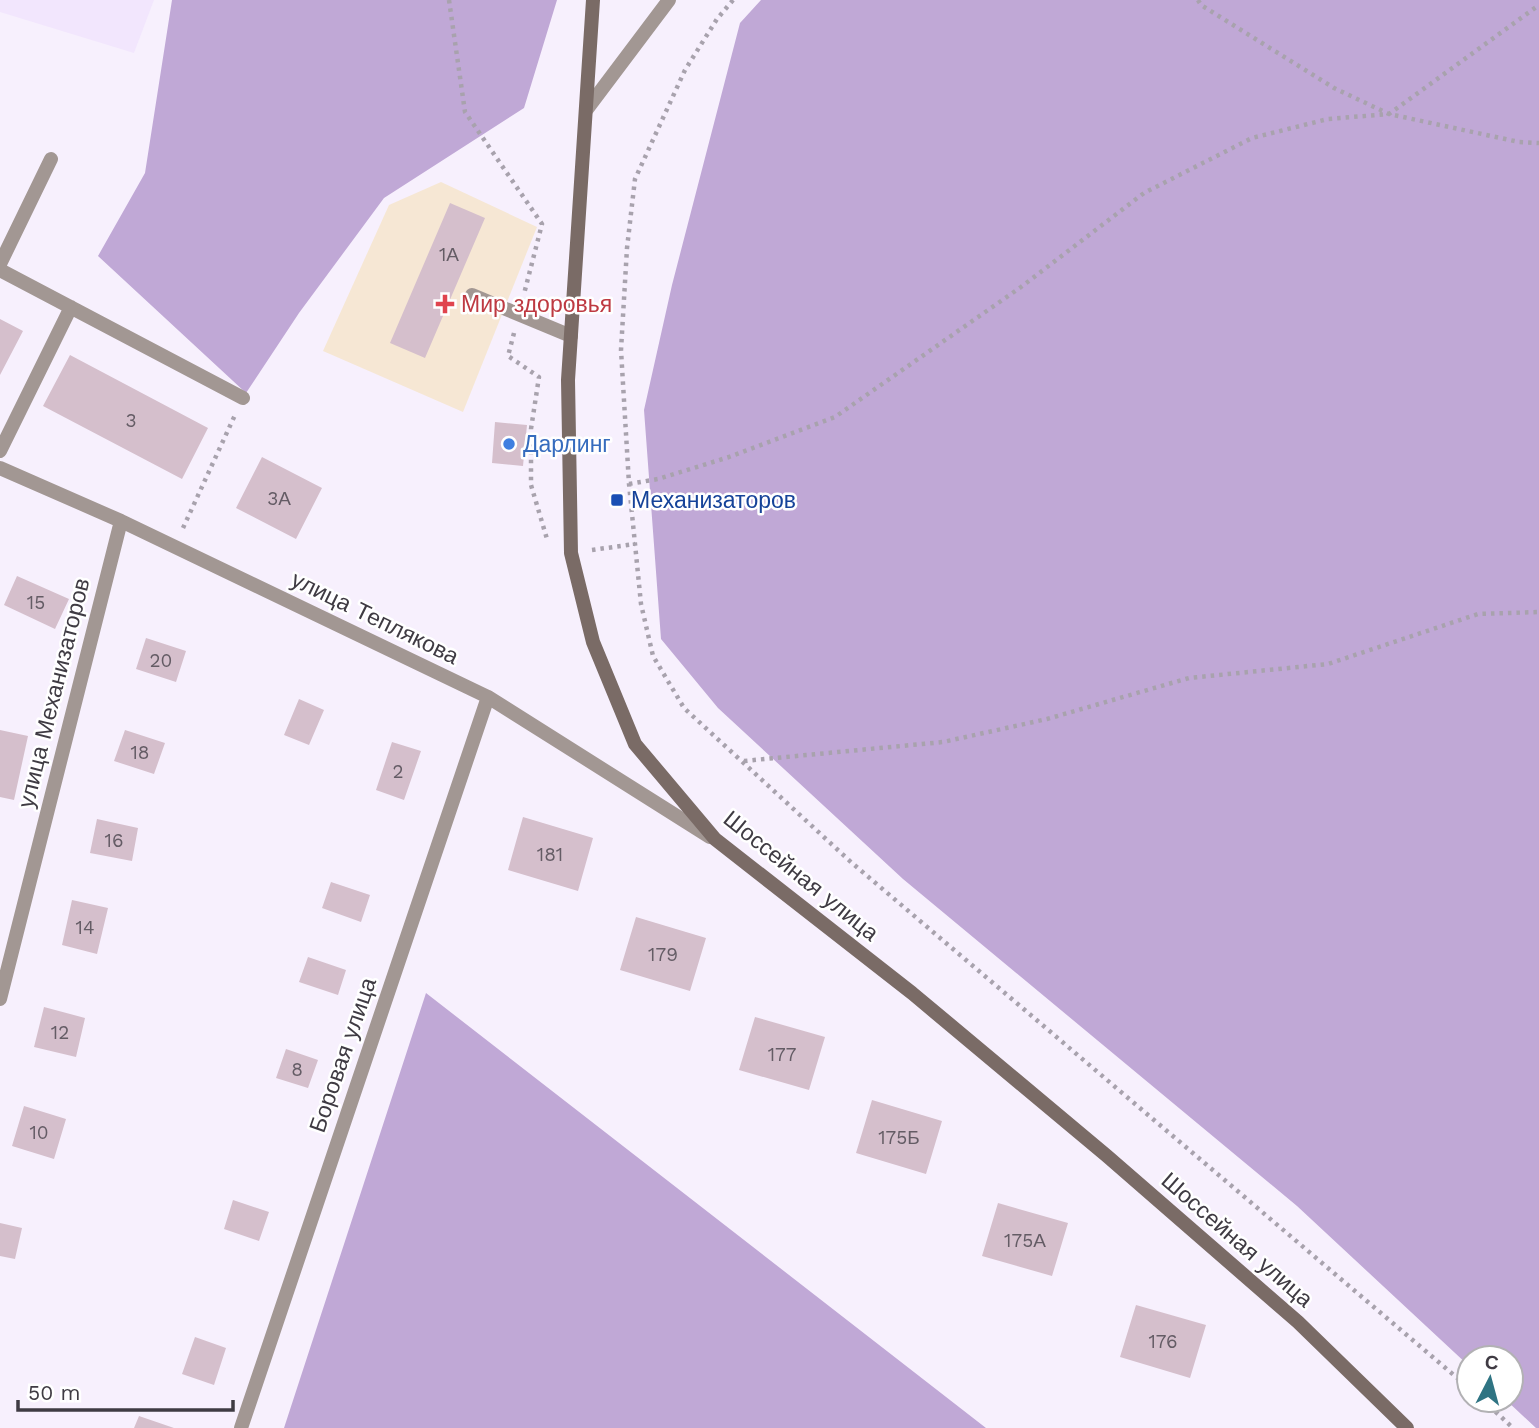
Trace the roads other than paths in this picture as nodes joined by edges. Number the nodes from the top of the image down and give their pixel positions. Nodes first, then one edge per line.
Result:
1 (593, 0) edge
2 (669, 0) edge
3 (587, 109) junction
4 (51, 159) dead end
5 (0, 264) edge
6 (0, 270) edge
7 (472, 295) dead end
8 (71, 307) junction
9 (571, 336) junction
10 (243, 398) road end
11 (0, 451) edge
12 (0, 468) edge
13 (121, 521) junction
14 (488, 697) junction
15 (715, 839) junction
16 (0, 999) edge
17 (241, 1428) edge
18 (1407, 1428) edge

1 - 3 main road, Шоссейная улица
2 - 3 street
3 - 9 main road, Шоссейная улица
4 - 5 street
6 - 8 street
7 - 9 street
8 - 10 street
8 - 11 street
9 - 15 main road, Шоссейная улица
12 - 13 street, улица Теплякова
13 - 14 street, улица Теплякова
13 - 16 street, улица Механизаторов
14 - 15 street, улица Теплякова
14 - 17 street, Боровая улица
15 - 18 main road, Шоссейная улица

